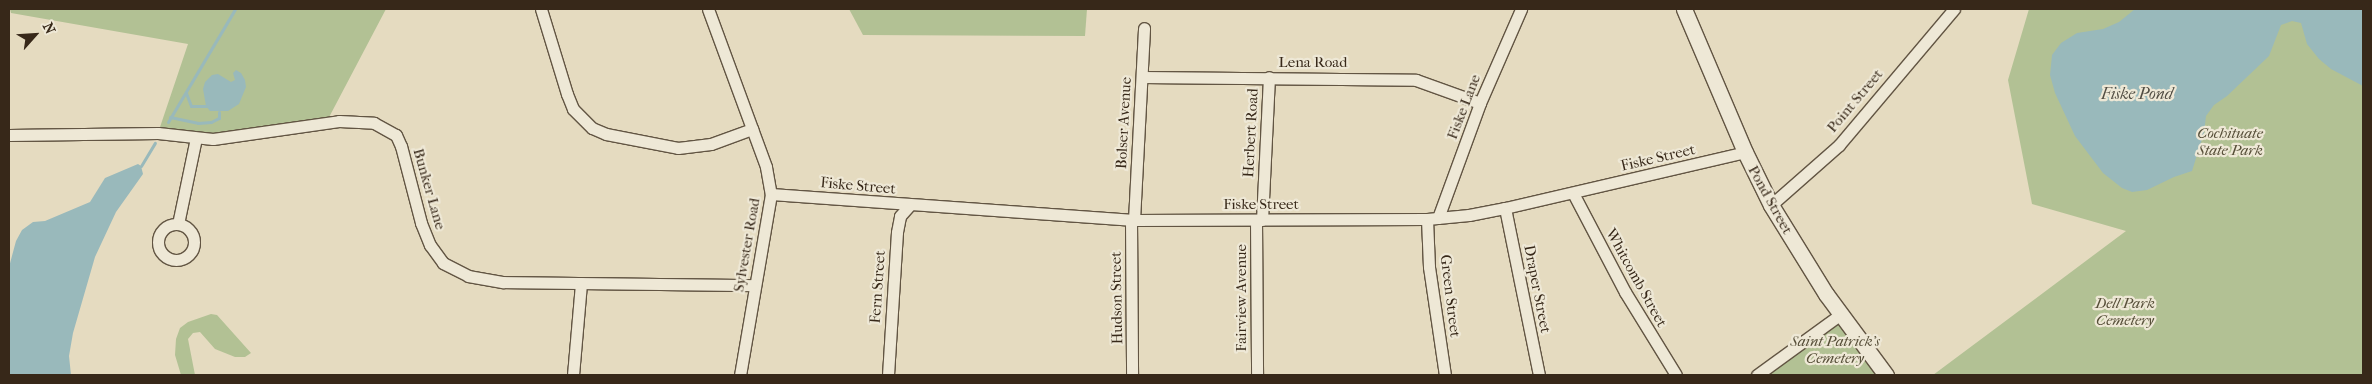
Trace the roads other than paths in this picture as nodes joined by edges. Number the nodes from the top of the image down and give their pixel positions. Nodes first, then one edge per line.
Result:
1 (541, 9) edge
2 (708, 9) edge
3 (1521, 9) edge
4 (1684, 9) edge
5 (1954, 9) edge
6 (1144, 28) dead end
7 (1142, 77) junction
8 (1269, 77) junction
9 (1480, 103) junction
10 (752, 129) junction
11 (9, 135) edge
12 (196, 138) junction
13 (1745, 152) junction
14 (1573, 193) junction
15 (771, 194) junction
16 (910, 205) junction
17 (1771, 205) junction
18 (1505, 208) junction
19 (1433, 219) junction
20 (1132, 220) junction
21 (1259, 220) junction
22 (178, 224) dead end
23 (580, 284) junction
24 (755, 285) junction
25 (1840, 314) junction
26 (573, 375) edge
27 (740, 375) edge
28 (888, 375) edge
29 (1132, 375) edge
30 (1257, 375) edge
31 (1445, 375) edge
32 (1539, 375) edge
33 (1676, 375) edge
34 (1757, 375) edge
35 (1886, 375) edge

1 - 10 street
2 - 10 street, Sylvester Road
3 - 9 street, Fiske Lane
4 - 13 street, Pond Street
5 - 17 street, Point Street
6 - 7 street, Bolser Avenue
7 - 8 street, Lena Road
7 - 20 street, Bolser Avenue
8 - 9 street, Lena Road
8 - 21 street, Herbert Road
9 - 19 street, Fiske Lane
10 - 15 street, Sylvester Road
11 - 12 street, Bunker Lane
12 - 22 street
12 - 23 street, Bunker Lane
13 - 14 street, Fiske Street
13 - 17 street, Pond Street
14 - 18 street, Fiske Street
14 - 33 street, Whitcomb Street
15 - 16 street, Fiske Street
15 - 24 street, Sylvester Road
16 - 20 street, Fiske Street
16 - 28 street, Fern Street
17 - 25 street, Pond Street
18 - 19 street, Fiske Street
18 - 32 street, Draper Street
19 - 21 street, Fiske Street
19 - 31 street, Green Street
20 - 21 street, Fiske Street
20 - 29 street, Hudson Street
21 - 30 street, Fairview Avenue
23 - 24 street, Bunker Lane
23 - 26 street
24 - 27 street, Sylvester Road
25 - 34 street
25 - 35 street, Pond Street

